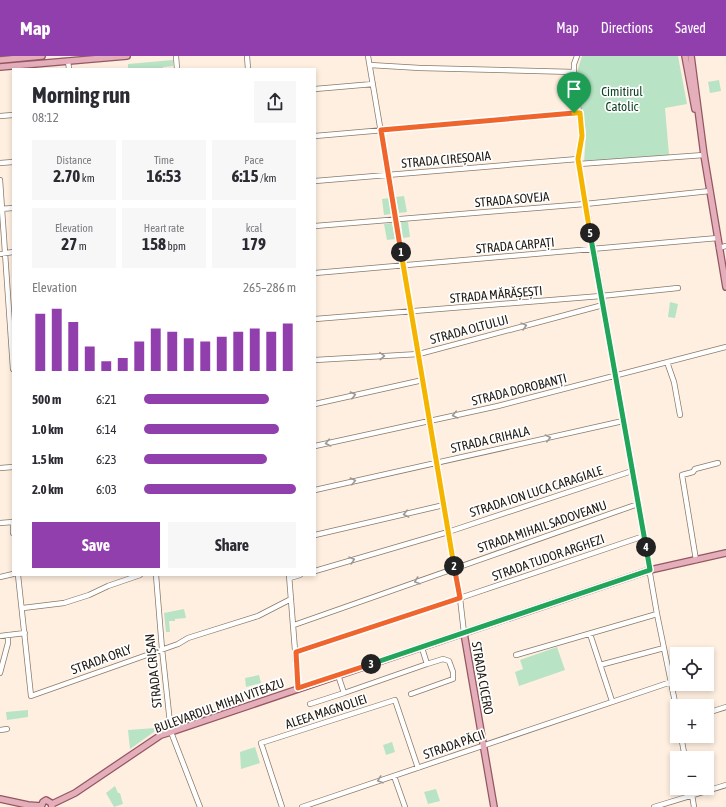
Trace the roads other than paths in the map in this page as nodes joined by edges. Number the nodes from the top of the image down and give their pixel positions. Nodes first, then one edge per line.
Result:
1 (42, 56) edge
2 (120, 56) edge
3 (127, 56) edge
4 (176, 56) edge
5 (247, 56) edge
6 (368, 56) edge
7 (577, 56) edge
8 (685, 56) edge
9 (691, 56) edge
10 (0, 60) edge
11 (68, 61) junction
12 (370, 65) junction
13 (0, 67) edge
14 (69, 68) edge
15 (177, 68) edge
16 (248, 68) edge
17 (574, 72) junction
18 (373, 84) junction
19 (316, 89) edge
20 (580, 113) junction
21 (0, 116) edge
22 (12, 116) edge
23 (381, 130) junction
24 (316, 136) edge
25 (704, 155) junction
26 (579, 161) junction
27 (12, 162) edge
28 (0, 163) edge
29 (388, 175) junction
30 (0, 180) edge
31 (316, 181) edge
32 (710, 191) junction
33 (585, 204) junction
34 (12, 208) edge
35 (1, 209) edge
36 (396, 220) junction
37 (316, 226) edge
38 (718, 238) junction
39 (726, 246) edge
40 (719, 248) junction
41 (593, 250) junction
42 (3, 253) edge
43 (404, 265) junction
44 (316, 273) edge
45 (726, 287) edge
46 (678, 288) dead end
47 (601, 296) junction
48 (603, 305) junction
49 (411, 311) junction
50 (316, 319) edge
51 (726, 347) edge
52 (419, 354) junction
53 (12, 357) edge
54 (316, 360) edge
55 (667, 362) junction
56 (615, 375) junction
57 (423, 380) junction
58 (316, 404) edge
59 (680, 415) dead end
60 (430, 421) junction
61 (624, 421) junction
62 (316, 446) edge
63 (437, 463) junction
64 (718, 463) dead end
65 (12, 467) edge
66 (0, 468) edge
67 (632, 471) junction
68 (316, 490) edge
69 (638, 504) junction
70 (444, 506) junction
71 (0, 523) edge
72 (12, 523) edge
73 (448, 532) junction
74 (316, 535) edge
75 (644, 536) junction
76 (726, 554) edge
77 (696, 560) junction
78 (454, 568) junction
79 (316, 570) edge
80 (650, 570) junction
81 (12, 574) edge
82 (18, 576) edge
83 (137, 576) edge
84 (156, 576) edge
85 (290, 576) edge
86 (0, 577) edge
87 (460, 598) junction
88 (291, 599) junction
89 (23, 608) junction
90 (657, 614) junction
91 (294, 625) junction
92 (25, 633) junction
93 (464, 633) junction
94 (590, 634) junction
95 (8, 635) junction
96 (0, 636) edge
97 (422, 648) junction
98 (664, 648) junction
99 (162, 649) junction
100 (296, 652) junction
101 (516, 655) dead end
102 (427, 664) junction
103 (600, 665) junction
104 (0, 673) edge
105 (338, 675) junction
106 (670, 677) edge
107 (670, 682) edge
108 (298, 688) junction
109 (344, 693) junction
110 (411, 694) dead end
111 (612, 701) junction
112 (310, 704) dead end
113 (726, 707) edge
114 (714, 711) edge
115 (7, 729) dead end
116 (0, 730) edge
117 (171, 732) junction
118 (483, 745) junction
119 (418, 768) junction
120 (394, 776) junction
121 (726, 785) edge
122 (714, 789) edge
123 (692, 795) joint
124 (0, 799) edge
125 (52, 806) edge
126 (311, 806) edge
127 (41, 807) edge
128 (200, 807) edge
129 (282, 807) edge
130 (302, 807) edge
131 (405, 807) edge
132 (494, 807) edge
133 (654, 807) edge
134 (694, 807) edge

1 - 10 main road
2 - 3 main road
2 - 11 main road
4 - 15 street
5 - 16 street
6 - 12 street, STRADA CICERO
7 - 17 street
8 - 25 main road
9 - 25 main road
11 - 13 main road
11 - 14 street
12 - 17 street
12 - 18 street, STRADA CICERO
17 - 20 street
18 - 19 street
18 - 23 street, STRADA CICERO
20 - 23 street
20 - 26 street
21 - 22 street
23 - 24 street
23 - 29 street, STRADA CICERO
25 - 26 street, STRADA CIREȘOAIA
25 - 32 main road
26 - 29 street, STRADA CIREȘOAIA
26 - 33 street
27 - 28 street
29 - 31 street, STRADA CIREȘOAIA
29 - 36 street, STRADA CICERO
30 - 35 street
32 - 33 street, STRADA SOVEJA
32 - 38 main road
33 - 36 street, STRADA SOVEJA
33 - 41 street
34 - 35 street
35 - 42 street
36 - 37 street, STRADA SOVEJA
36 - 43 street, STRADA CICERO
38 - 40 main road
38 - 41 street, STRADA CARPAȚI
39 - 40 street
40 - 45 main road
41 - 43 street, STRADA CARPAȚI
41 - 47 street
42 - 53 street
43 - 44 street, STRADA CARPAȚI
43 - 49 street, STRADA CICERO
46 - 47 street, STRADA MĂRĂȘEȘTI
47 - 48 street
47 - 49 street, STRADA MĂRĂȘEȘTI
52 -> 48 street, STRADA OLTULUI
48 - 56 street
49 - 50 street, STRADA MĂRĂȘEȘTI
49 - 52 street, STRADA CICERO
51 - 55 street, STRADA DOROBANȚI
54 -> 52 street, STRADA OLTULUI
52 - 57 street, STRADA CICERO
55 - 56 street, STRADA DOROBANȚI
55 - 59 street
56 -> 60 street, STRADA DOROBANȚI
56 - 61 street
58 -> 57 street
57 - 60 street, STRADA CICERO
60 -> 62 street, STRADA DOROBANȚI
60 - 63 street, STRADA CICERO
63 -> 61 street, STRADA CRIHALA
61 - 67 street
68 -> 63 street, STRADA CRIHALA
63 - 70 street, STRADA CICERO
64 - 77 street
65 - 66 street
67 - 69 street
67 - 73 street, STRADA ION LUCA CARAGIALE
69 - 75 street
69 - 78 street, STRADA MIHAIL SADOVEANU
70 - 73 street, STRADA CICERO
70 -> 74 street
71 - 72 street
73 - 78 street, STRADA CICERO
79 -> 73 street, STRADA ION LUCA CARAGIALE
75 - 80 street
75 - 87 street, STRADA TUDOR ARGHEZI
76 - 77 main road, BULEVARDUL MIHAI VITEAZU
77 - 80 main road, BULEVARDUL MIHAI VITEAZU
78 - 87 street, STRADA CICERO
78 -> 91 street, STRADA MIHAIL SADOVEANU
80 - 90 street
80 - 93 main road, BULEVARDUL MIHAI VITEAZU
81 - 86 street
82 - 89 street, STRADA ORLY
83 - 89 street
84 - 99 street, STRADA CRIȘAN
85 - 88 street
87 - 93 street, STRADA CICERO
87 - 100 street, STRADA TUDOR ARGHEZI
88 - 91 street
88 - 99 street, STRADA ORLY
89 - 92 street, STRADA ORLY
90 - 94 street
90 - 98 street
91 - 100 street
92 - 95 street
92 - 99 street, STRADA ORLY
93 - 97 main road, BULEVARDUL MIHAI VITEAZU
93 - 118 main road, STRADA CICERO
94 - 101 street
94 - 103 street
95 - 96 street
95 - 104 street
97 - 102 street
97 - 105 main road, BULEVARDUL MIHAI VITEAZU
98 - 103 street
98 - 106 street
99 - 117 street, STRADA CRIȘAN
100 - 108 street
102 - 109 street
102 - 110 street
103 - 111 street
105 - 108 main road, BULEVARDUL MIHAI VITEAZU
105 - 109 street
107 - 111 street, STRADA PĂCII
108 - 117 main road, BULEVARDUL MIHAI VITEAZU
109 - 112 street
111 - 118 street, STRADA PĂCII
113 - 114 street
115 - 116 street
117 - 125 main road, BULEVARDUL MIHAI VITEAZU
117 - 128 street, STRADA CRIȘAN
118 - 119 street, STRADA PĂCII
118 - 132 main road, STRADA CICERO
119 - 120 street, STRADA PĂCII
119 - 129 street, ALEEA MAGNOLIEI
120 -> 126 street, STRADA PĂCII
120 - 131 street
121 - 122 street
123 - 133 street
123 - 134 street
124 - 127 main road, BULEVARDUL MIHAI VITEAZU
125 - 127 main road, BULEVARDUL MIHAI VITEAZU
126 - 130 street, STRADA PĂCII

